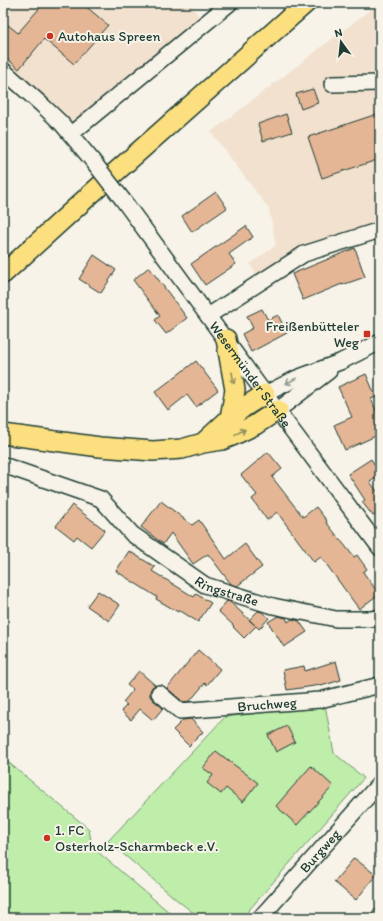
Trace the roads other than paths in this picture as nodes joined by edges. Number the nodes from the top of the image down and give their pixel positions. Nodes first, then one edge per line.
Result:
1 (230, 3) edge
2 (306, 3) edge
3 (3, 70) edge
4 (380, 83) edge
5 (332, 84) dead end
6 (71, 134) junction
7 (380, 230) edge
8 (3, 274) edge
9 (208, 316) junction
10 (226, 339) junction
11 (380, 342) edge
12 (340, 362) junction
13 (265, 394) junction
14 (278, 410) junction
15 (230, 418) junction
16 (3, 434) edge
17 (203, 444) junction
18 (3, 465) edge
19 (380, 548) edge
20 (380, 617) edge
21 (380, 685) edge
22 (159, 693) dead end
23 (380, 783) edge
24 (260, 918) edge

1 - 6 street
2 - 8 main road
3 - 6 street, Wesermünder Straße
4 - 5 street
6 - 9 street, Wesermünder Straße, bridge
7 - 9 street
9 - 10 street, Wesermünder Straße
10 - 13 street, Wesermünder Straße
10 -> 15 main road
11 - 12 street
12 -> 13 street
12 - 14 street
13 - 14 street, Wesermünder Straße
13 - 15 main road
17 -> 14 main road
14 - 19 street, Wesermünder Straße
15 - 17 main road
16 - 17 main road
18 - 20 street, Ringstraße
21 - 22 street, Bruchweg
23 - 24 street, Burgweg

